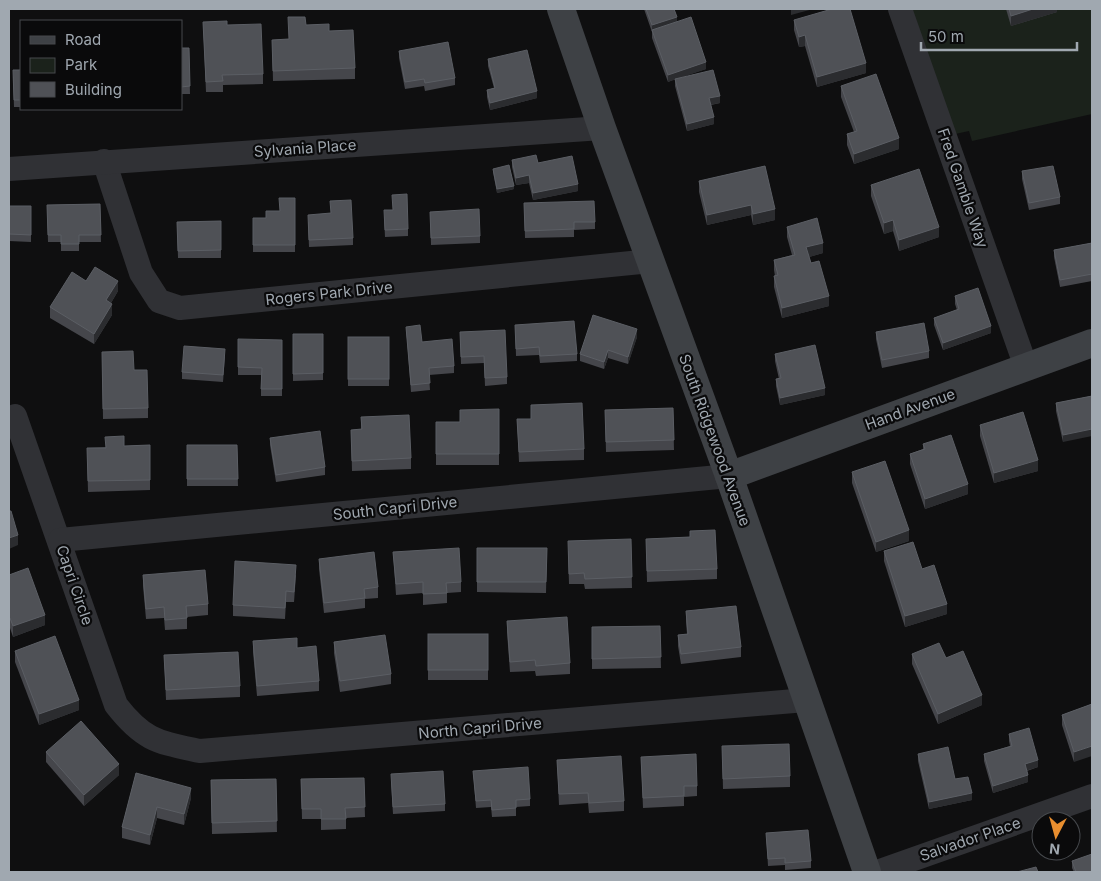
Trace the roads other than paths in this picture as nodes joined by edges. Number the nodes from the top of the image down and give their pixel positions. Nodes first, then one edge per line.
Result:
1 (561, 9) edge
2 (900, 9) edge
3 (602, 128) junction
4 (104, 161) junction
5 (9, 169) edge
6 (651, 261) junction
7 (1092, 343) edge
8 (1026, 367) junction
9 (15, 416) dead end
10 (729, 476) junction
11 (60, 540) junction
12 (806, 700) junction
13 (154, 741) joint
14 (1092, 796) edge
15 (867, 872) edge
16 (877, 872) edge

1 - 3 street, South Ridgewood Avenue
2 - 8 street, Fred Gamble Way
3 - 4 street, Sylvania Place
3 - 6 street, South Ridgewood Avenue
4 - 5 street, Sylvania Place
4 - 6 street, Rogers Park Drive
6 - 10 street, South Ridgewood Avenue
7 - 8 street, Hand Avenue
8 - 10 street, Hand Avenue
9 - 11 street, Capri Circle
10 - 11 street, South Capri Drive
10 - 12 street, South Ridgewood Avenue
11 - 13 street, Capri Circle
12 - 13 street, North Capri Drive
12 - 15 street, South Ridgewood Avenue
14 - 16 street, Salvador Place

